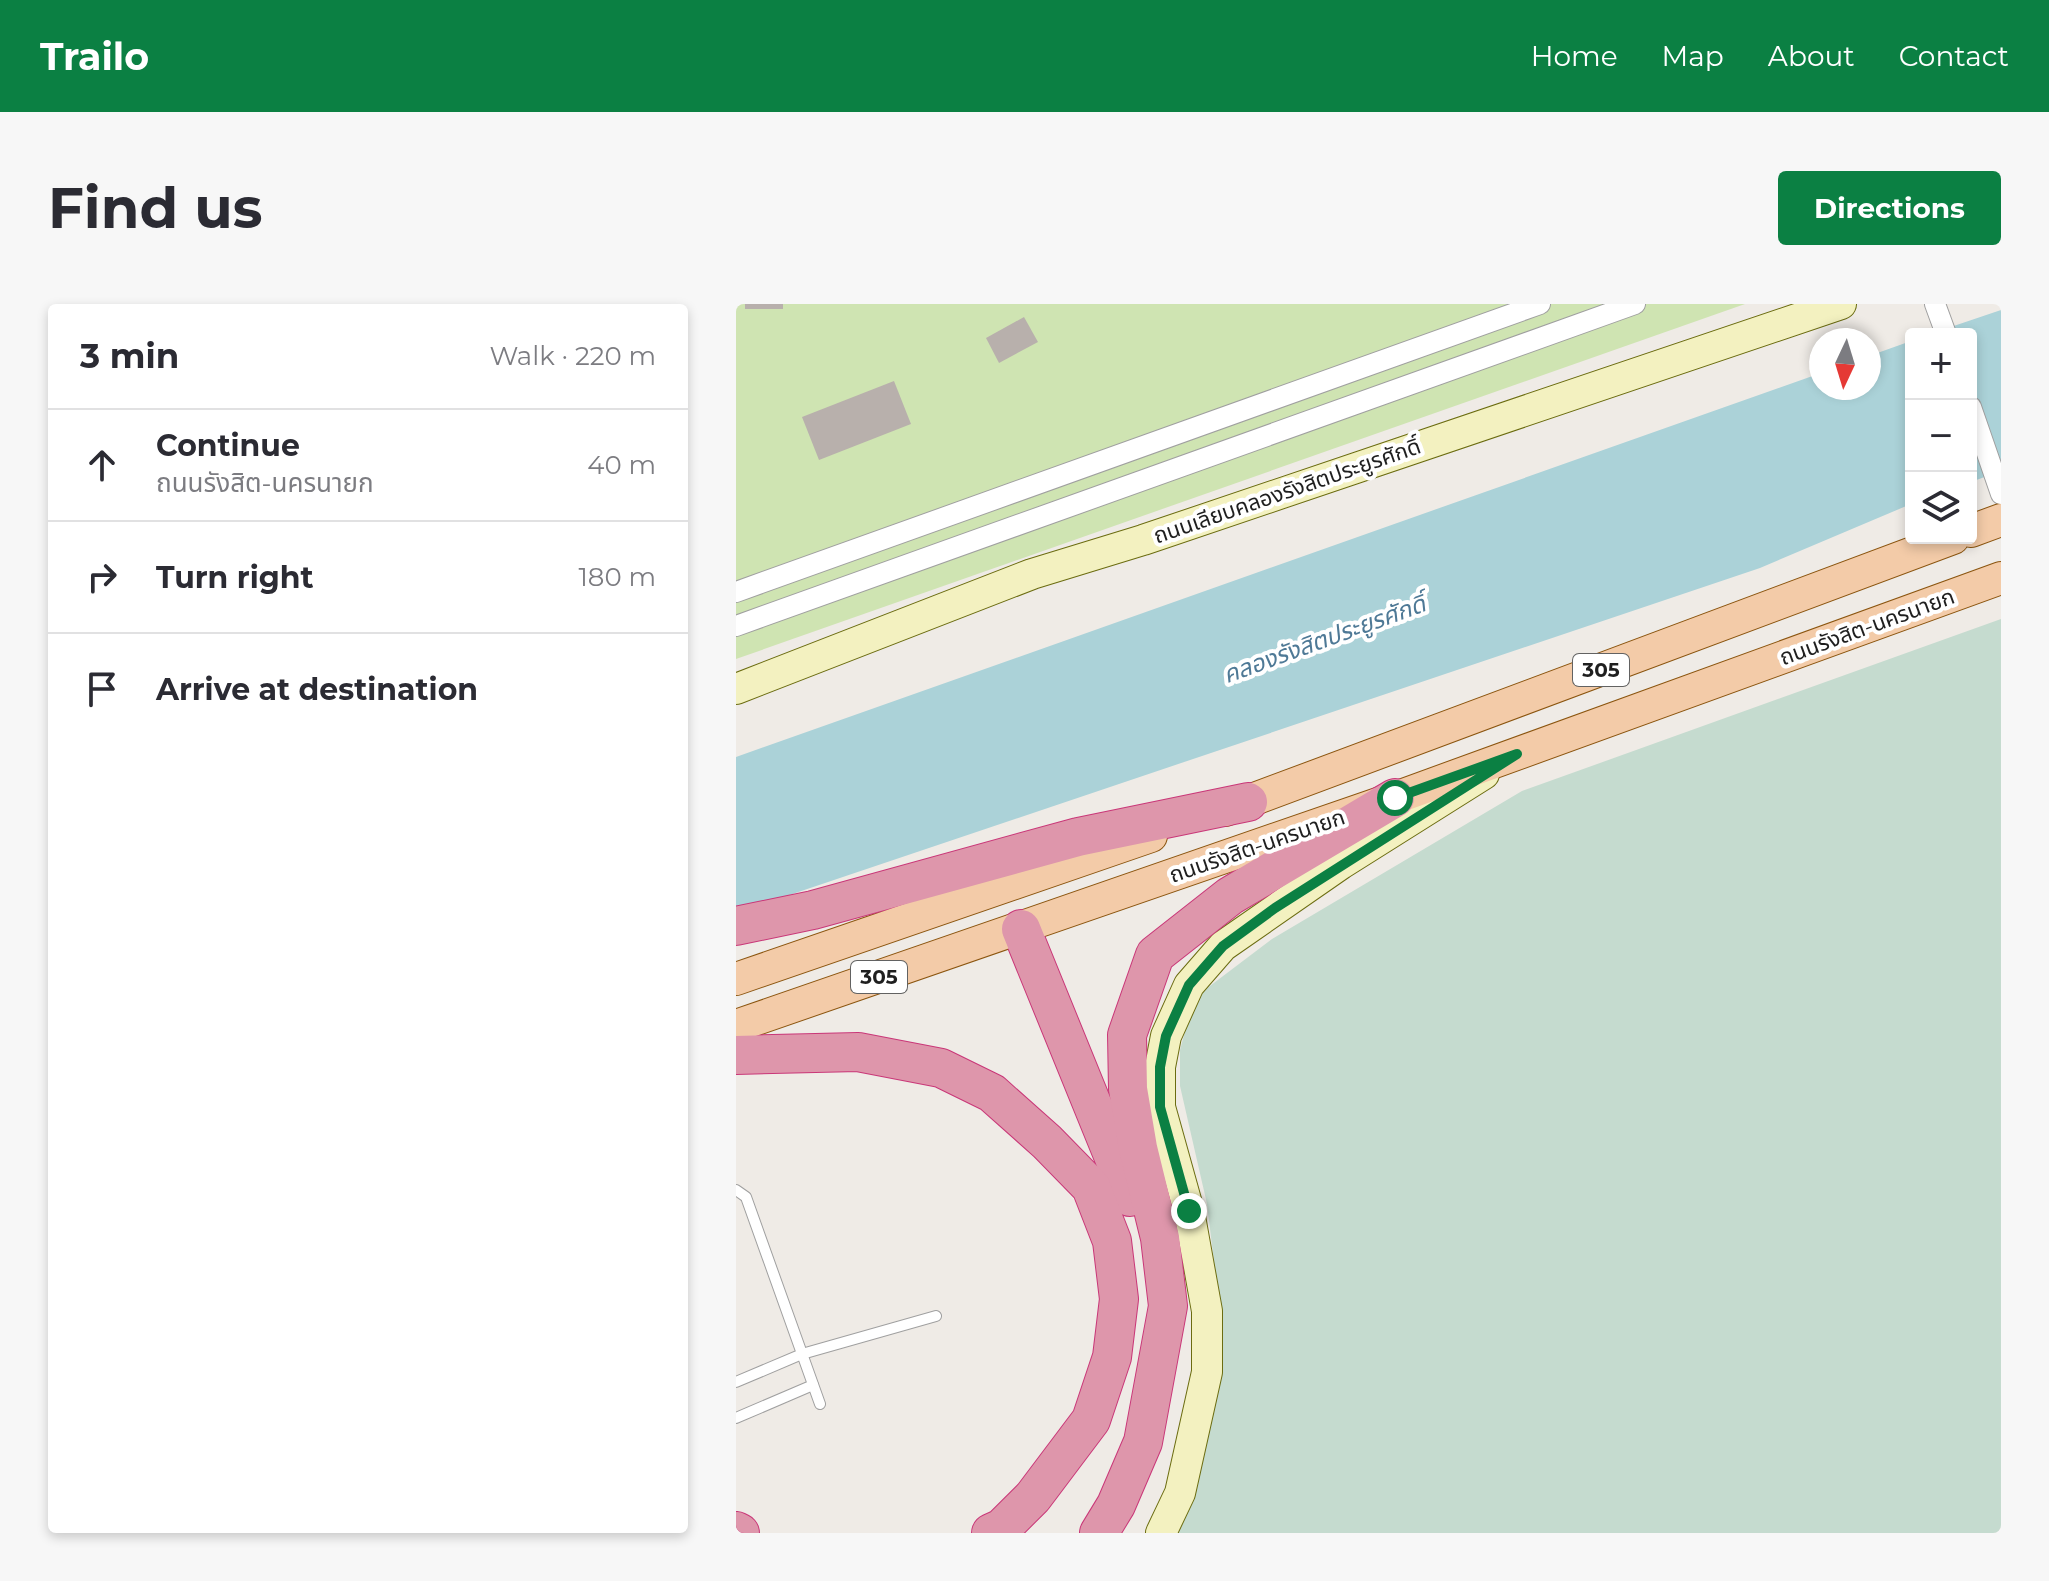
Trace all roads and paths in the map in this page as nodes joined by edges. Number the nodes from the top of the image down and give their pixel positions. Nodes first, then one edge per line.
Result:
1 (1540, 304) edge
2 (1635, 304) edge
3 (1841, 304) edge
4 (1977, 426) edge
5 (2000, 501) edge
6 (1977, 525) edge
7 (1937, 544) edge
8 (2001, 578) edge
9 (736, 592) edge
10 (736, 626) edge
11 (736, 689) edge
12 (1517, 754) junction
13 (1395, 798) junction
14 (1248, 802) junction
15 (952, 905) junction
16 (736, 926) edge
17 (1021, 929) junction
18 (736, 979) edge
19 (736, 1026) edge
20 (736, 1055) edge
21 (736, 1190) edge
22 (1166, 1285) junction
23 (936, 1316) dead end
24 (802, 1354) junction
25 (736, 1382) edge
26 (813, 1385) junction
27 (820, 1404) dead end
28 (736, 1418) edge
29 (991, 1533) edge
30 (1099, 1533) edge
31 (1161, 1533) edge

1 - 9 street
2 - 10 street
3 - 11 street, ถนนเลียบคลองรังสิตประยูรศักดิ์
4 - 5 street
5 - 6 main road
7 - 14 main road, ถนนรังสิต-นครนายก / 305
8 - 12 main road, ถนนรังสิต-นครนายก / 305
12 - 13 main road, ถนนรังสิต-นครนายก / 305
12 - 31 street
13 - 17 main road, ถนนรังสิต-นครนายก / 305
13 - 22 highway
14 - 15 main road, ถนนรังสิต-นครนายก / 305
14 - 16 highway
15 - 17 main road
15 - 18 main road, ถนนรังสิต-นครนายก / 305
17 - 19 main road, ถนนรังสิต-นครนายก / 305
17 - 22 highway
20 - 29 highway
21 - 24 lane
22 - 30 highway
23 - 24 lane
24 - 25 lane
24 - 26 lane
26 - 27 lane
26 - 28 lane

